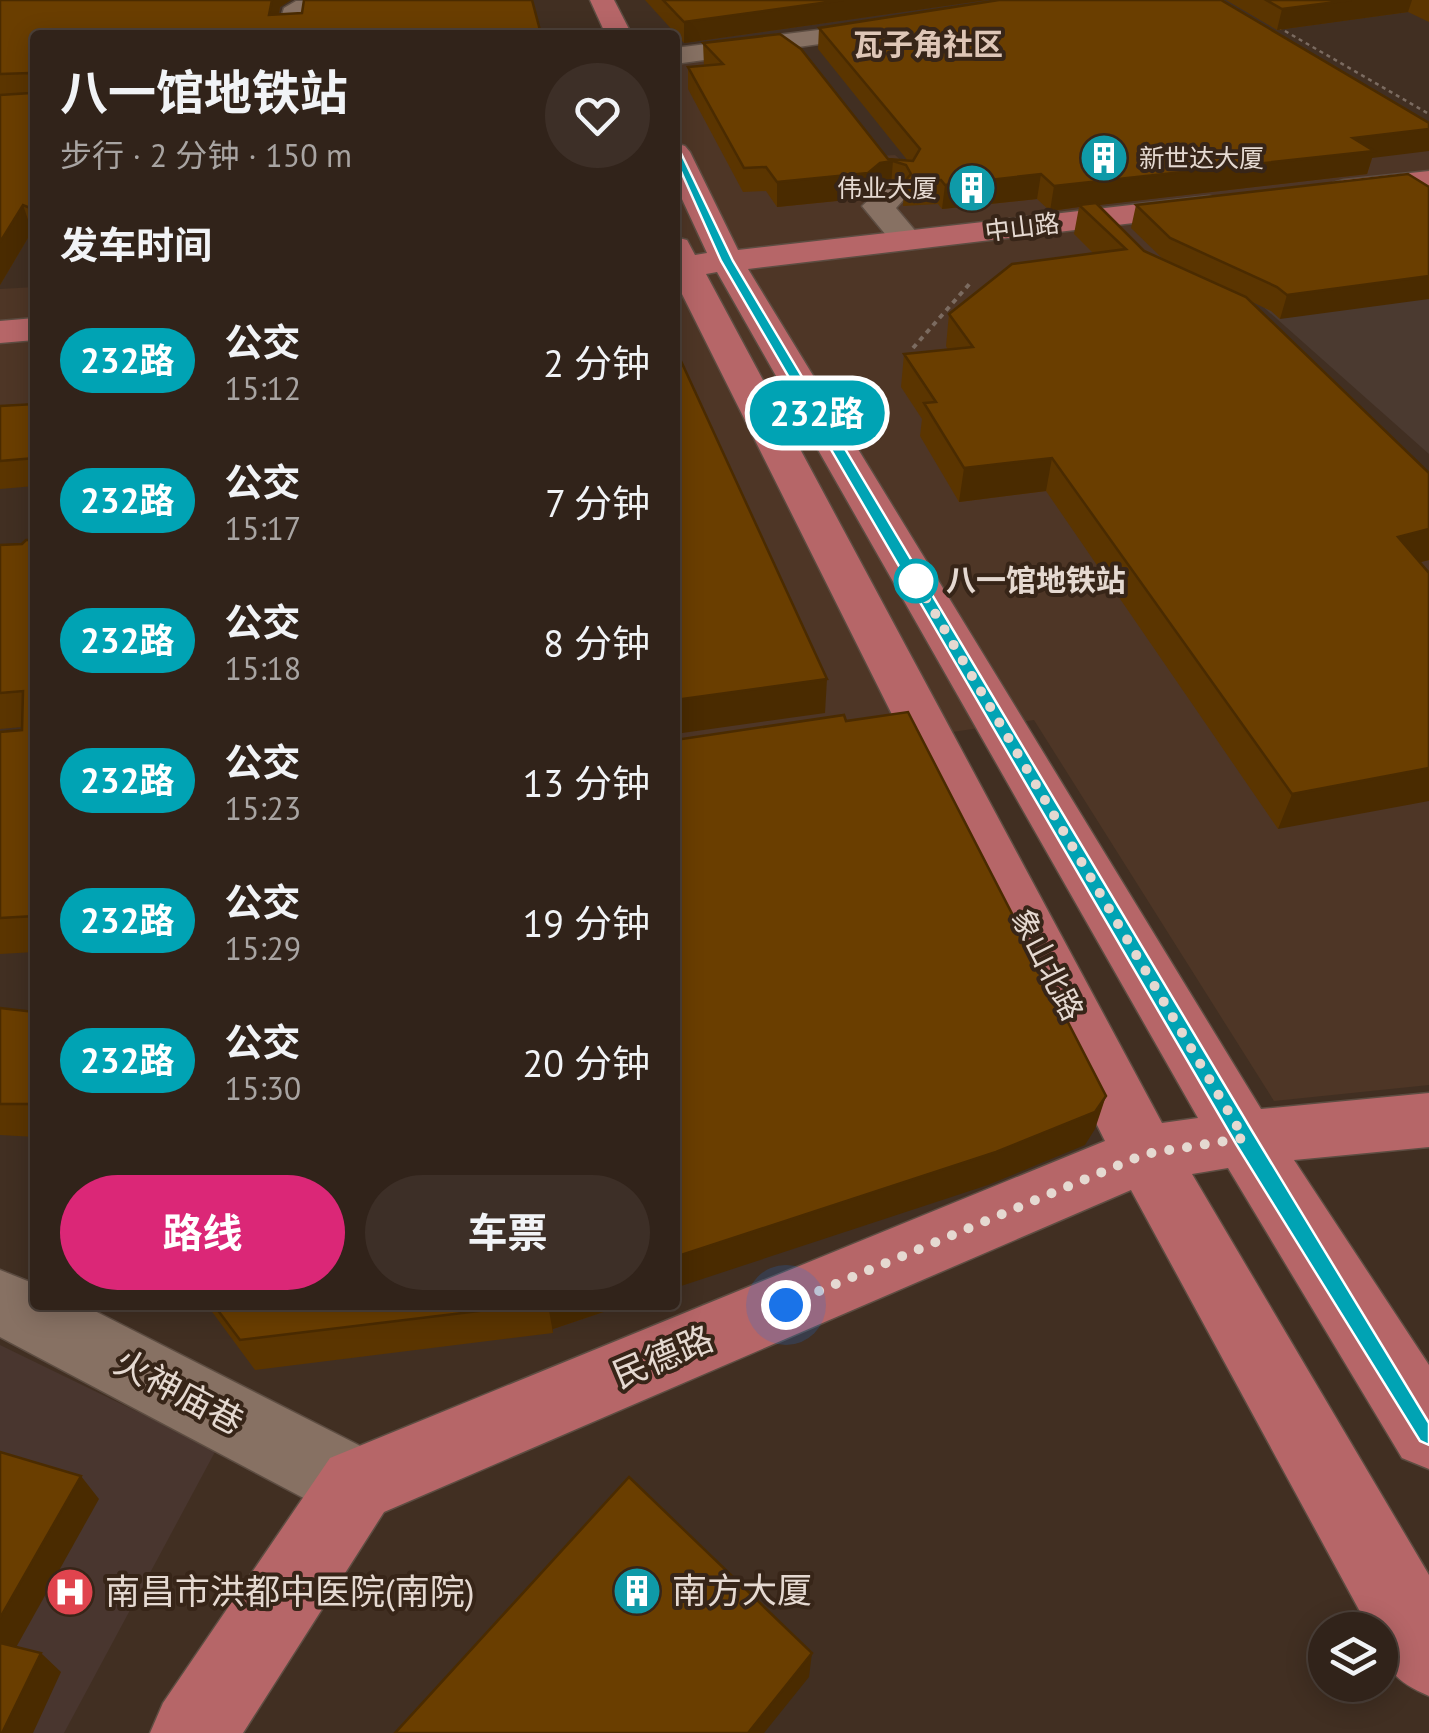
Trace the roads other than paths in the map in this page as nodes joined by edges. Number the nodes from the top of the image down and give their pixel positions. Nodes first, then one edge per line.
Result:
1 (406, 0) edge
2 (602, 0) edge
3 (845, 10) dead end
4 (911, 24) edge
5 (290, 30) edge
6 (617, 30) edge
7 (874, 30) junction
8 (785, 42) junction
9 (680, 55) edge
10 (812, 62) edge
11 (680, 162) edge
12 (1429, 180) edge
13 (1312, 193) edge
14 (890, 198) edge
15 (1234, 202) edge
16 (1098, 218) junction
17 (907, 240) junction
18 (1132, 252) edge
19 (680, 260) edge
20 (727, 261) junction
21 (680, 264) edge
22 (30, 329) edge
23 (0, 332) edge
24 (1429, 1120) edge
25 (1244, 1138) junction
26 (1145, 1154) junction
27 (31, 1310) edge
28 (1429, 1432) edge
29 (356, 1485) junction
30 (1429, 1654) edge
31 (193, 1733) edge

1 - 5 street
2 - 6 main road
3 - 7 street
4 - 7 street
7 - 8 street
8 - 9 street
8 - 10 street
11 - 20 main road
12 - 13 main road
14 - 17 street
15 - 16 main road, 中山路
16 - 17 main road, 中山路
16 - 18 street
17 - 20 main road, 中山路
19 - 20 main road, 中山路
20 - 25 main road
21 - 26 main road, 象山北路
22 - 23 main road
24 - 25 main road, 民德路
25 - 26 main road, 民德路
25 - 28 main road
26 - 29 main road, 民德路
26 - 30 main road, 象山北路
27 - 29 street, 火神庙巷
29 - 31 main road

